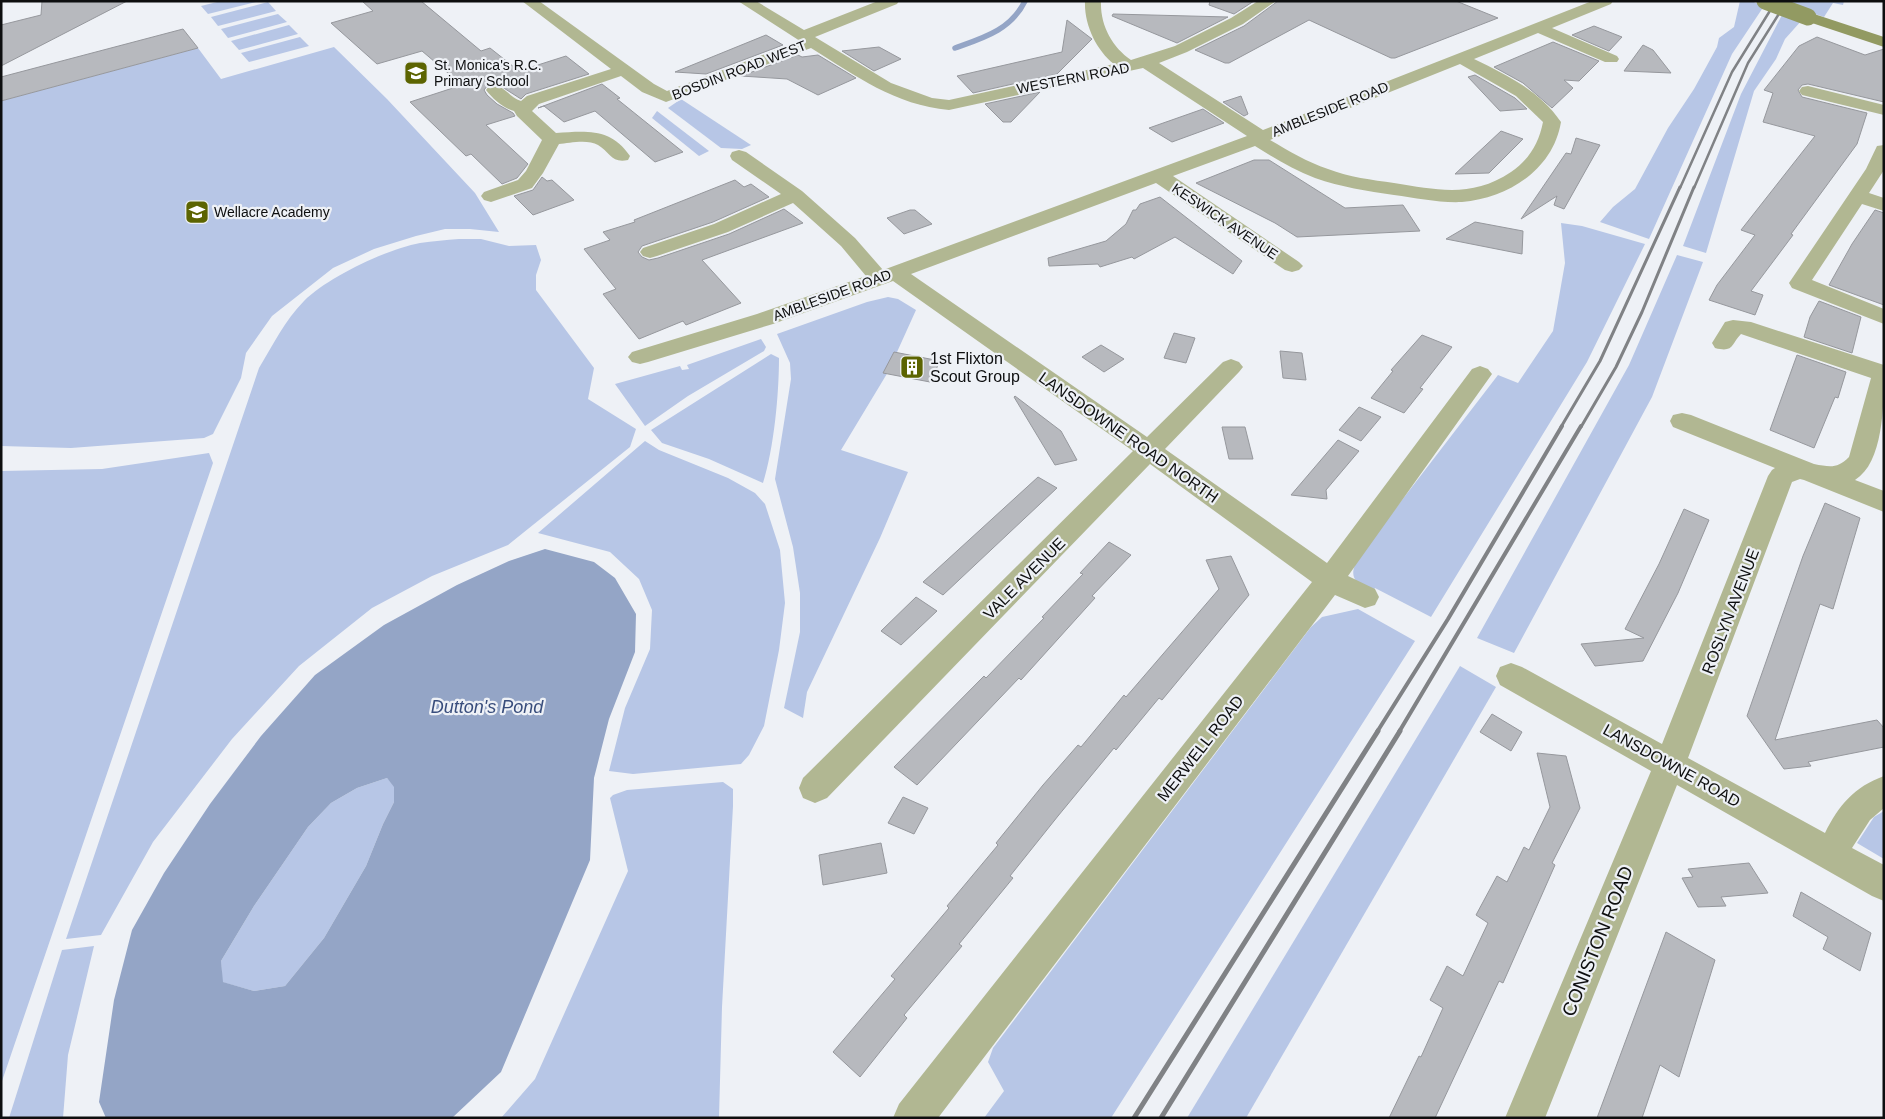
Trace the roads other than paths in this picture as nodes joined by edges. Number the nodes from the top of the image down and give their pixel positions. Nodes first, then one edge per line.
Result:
1 (529, 1) edge
2 (744, 1) edge
3 (892, 1) edge
4 (1093, 1) edge
5 (1269, 1) edge
6 (1606, 1) edge
7 (1765, 1) edge
8 (1537, 27) junction
9 (808, 39) junction
10 (1884, 42) edge
11 (1460, 58) junction
12 (1611, 59) dead end
13 (1137, 65) junction
14 (624, 70) junction
15 (495, 90) dead end
16 (1808, 91) dead end
17 (524, 107) junction
18 (1884, 110) edge
19 (1258, 138) junction
20 (552, 139) junction
21 (1884, 150) edge
22 (621, 156) dead end
23 (739, 156) dead end
24 (1158, 175) junction
25 (795, 195) junction
26 (491, 196) dead end
27 (1856, 196) junction
28 (1884, 205) edge
29 (650, 252) dead end
30 (1292, 266) dead end
31 (887, 276) junction
32 (1884, 317) edge
33 (1723, 343) dead end
34 (640, 357) dead end
35 (1231, 367) dead end
36 (1884, 373) edge
37 (1480, 374) dead end
38 (1682, 421) dead end
39 (1150, 450) junction
40 (1799, 470) junction
41 (1884, 502) edge
42 (1330, 580) junction
43 (1365, 597) dead end
44 (1511, 676) dead end
45 (1670, 764) junction
46 (815, 788) dead end
47 (1884, 792) edge
48 (1832, 854) junction
49 (1884, 884) edge
50 (913, 1118) edge
51 (1525, 1118) edge

1 - 14 street
2 - 9 street, WESTERN ROAD
3 - 9 street, BOSDIN ROAD WEST
4 - 13 street
5 - 13 street, WESTERN ROAD
6 - 8 street, AMBLESIDE ROAD
7 - 10 main road, bridge
8 - 11 street, AMBLESIDE ROAD
8 - 12 street
9 - 13 street, WESTERN ROAD
9 - 14 street, BOSDIN ROAD WEST
11 - 19 street, AMBLESIDE ROAD
11 - 19 street
13 - 19 street
14 - 17 street
15 - 17 street
16 - 18 street
17 - 20 street
19 - 24 street, AMBLESIDE ROAD
20 - 22 street
20 - 26 street
21 - 27 street
23 - 25 street, LANSDOWNE ROAD NORTH
24 - 30 street, KESWICK AVENUE
24 - 31 street, AMBLESIDE ROAD
25 - 29 street
25 - 31 street, LANSDOWNE ROAD NORTH
27 - 28 street
27 - 32 street
31 - 34 street, AMBLESIDE ROAD
31 - 39 street, LANSDOWNE ROAD NORTH
33 - 36 street
35 - 39 street, VALE AVENUE
36 - 40 street
37 - 42 street, MERWELL ROAD
38 - 40 street
39 - 42 street, LANSDOWNE ROAD NORTH
39 - 46 street, VALE AVENUE
40 - 41 street
40 - 45 street, ROSLYN AVENUE
42 - 43 street, LANSDOWNE ROAD NORTH
42 - 50 street, MERWELL ROAD
44 - 45 street, LANSDOWNE ROAD
45 - 48 street, LANSDOWNE ROAD
45 - 51 street, CONISTON ROAD
47 - 48 street
48 - 49 street, LANSDOWNE ROAD

